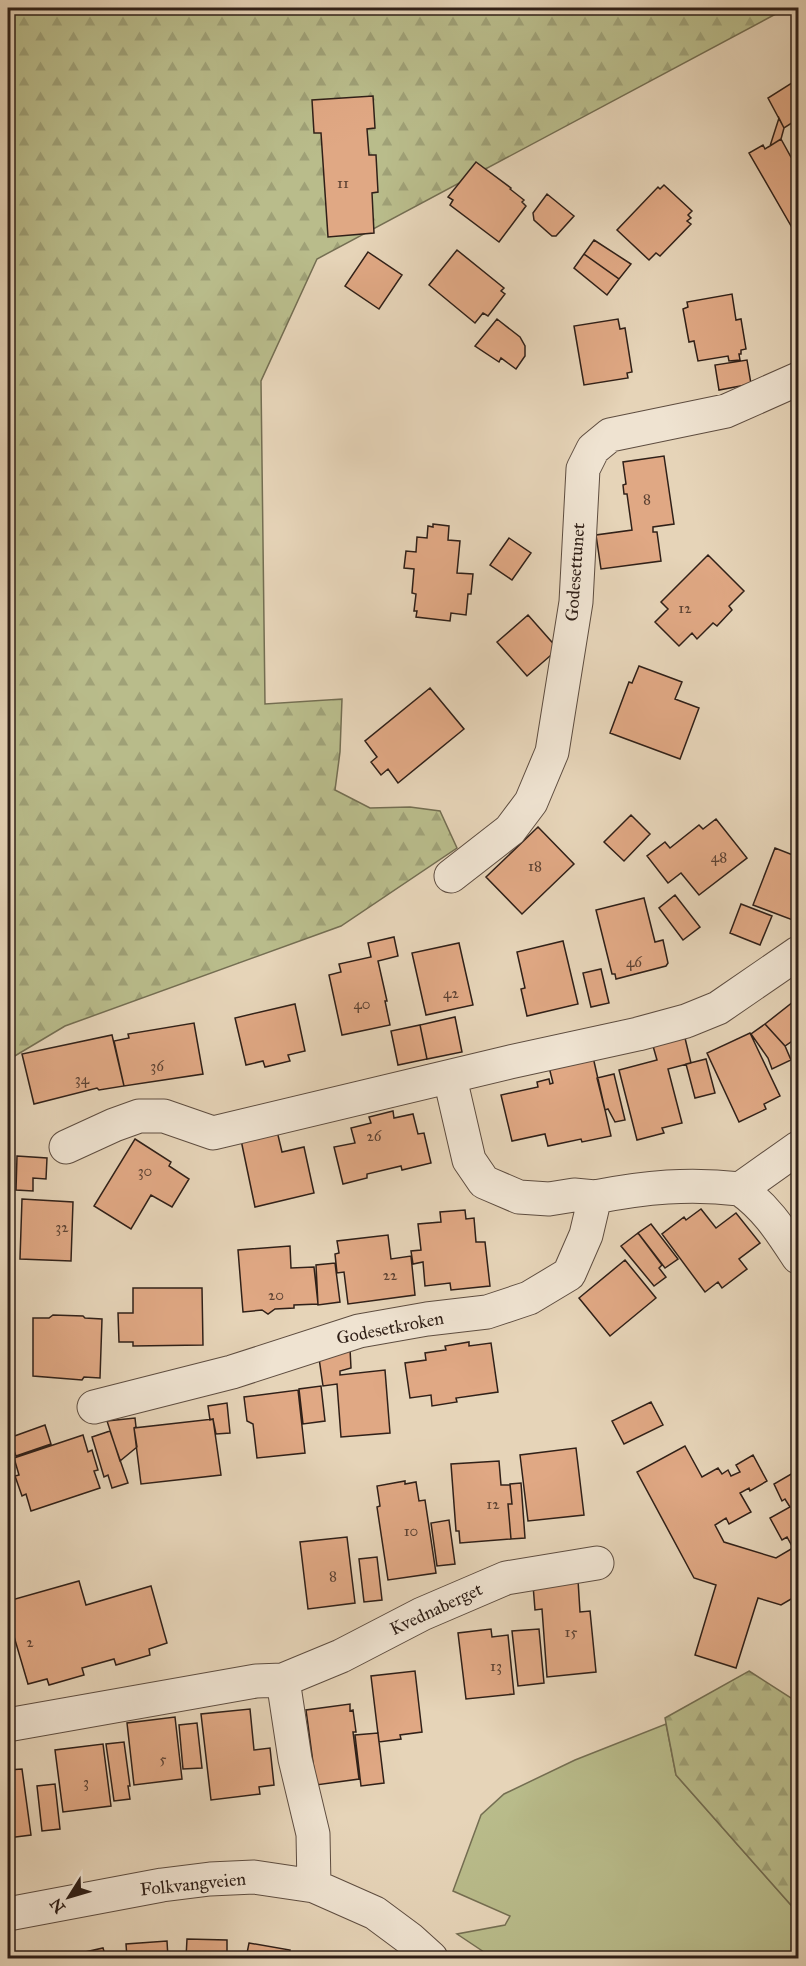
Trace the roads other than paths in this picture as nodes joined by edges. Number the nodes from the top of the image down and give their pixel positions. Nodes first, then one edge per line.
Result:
1 (798, 379) edge
2 (451, 876) dead end
3 (798, 953) edge
4 (450, 1078) junction
5 (66, 1147) dead end
6 (798, 1148) edge
7 (740, 1189) junction
8 (595, 1197) junction
9 (798, 1257) edge
10 (94, 1407) dead end
11 (597, 1563) dead end
12 (283, 1680) junction
13 (13, 1724) dead end
14 (314, 1886) junction
15 (8, 1914) edge
16 (431, 1959) edge

1 - 2 street, Godesettunet
3 - 4 street
4 - 5 street
4 - 8 street
6 - 7 street
7 - 8 street
7 - 9 street
8 - 10 street, Godesetkroken
11 - 12 street, Kvednaberget
12 - 13 street, Kvednaberget
12 - 14 street
14 - 15 street, Folkvangveien
14 - 16 street, Folkvangveien

